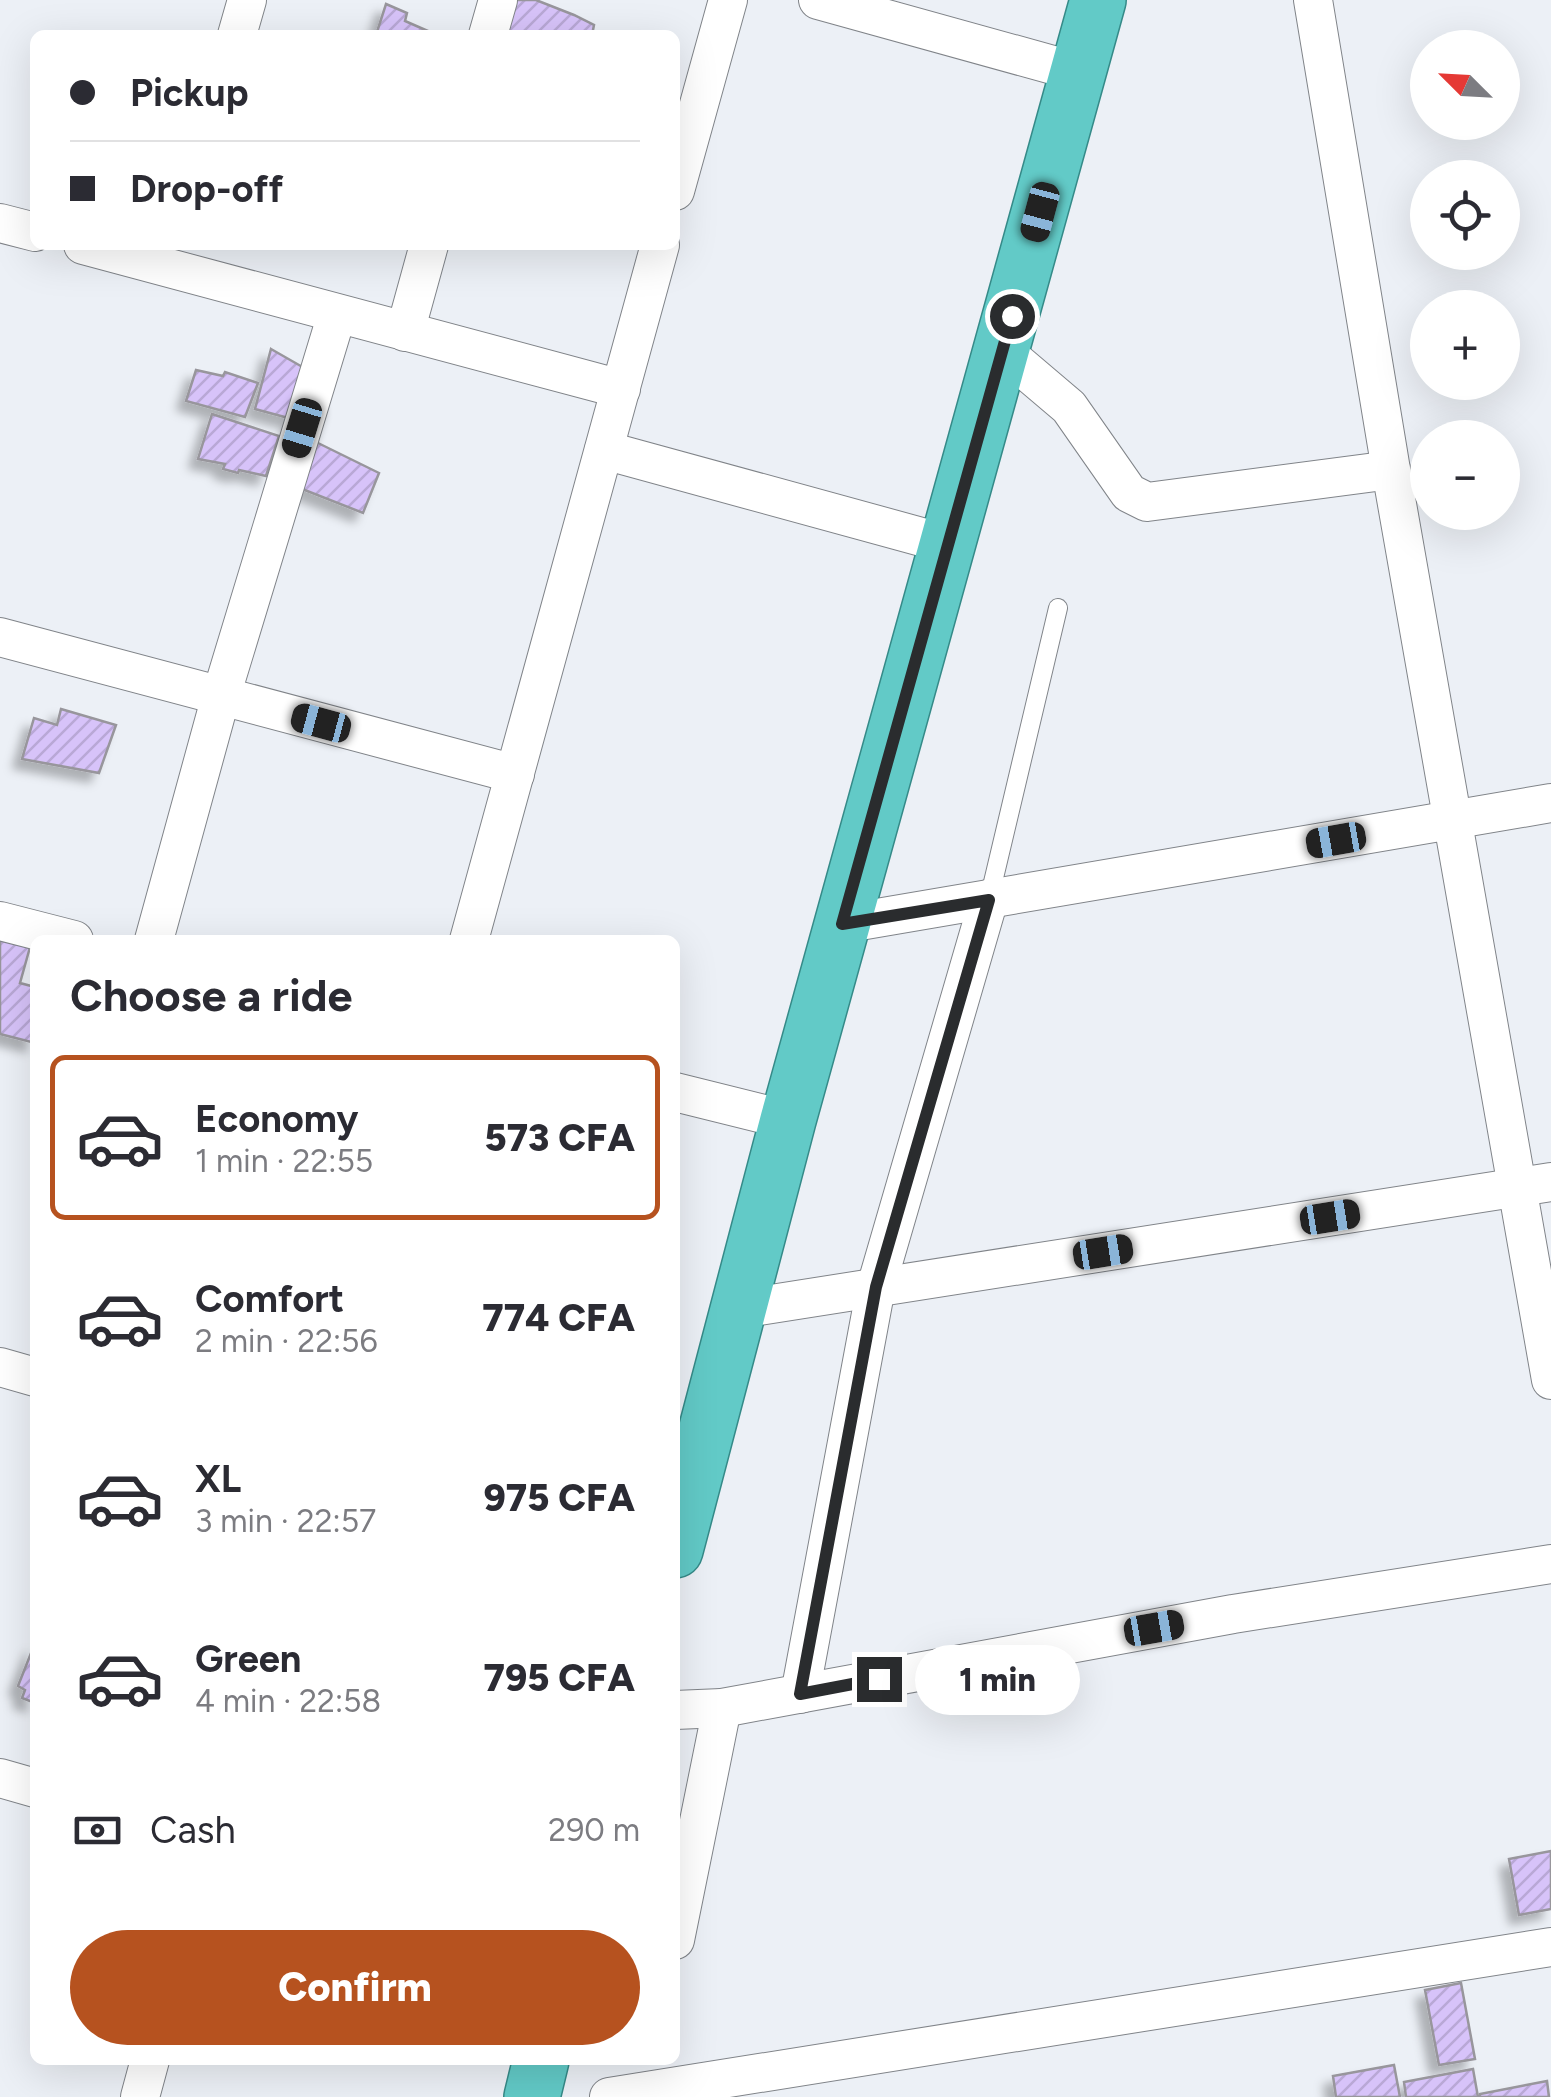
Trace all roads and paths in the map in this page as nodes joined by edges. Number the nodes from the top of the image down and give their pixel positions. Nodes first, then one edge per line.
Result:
1 (247, 0) edge
2 (498, 0) edge
3 (728, 0) edge
4 (818, 0) edge
5 (1098, 0) edge
6 (1313, 0) edge
7 (238, 30) edge
8 (489, 30) edge
9 (1078, 72) junction
10 (680, 173) edge
11 (0, 222) edge
12 (30, 231) edge
13 (120, 250) edge
14 (428, 250) edge
15 (659, 250) edge
16 (173, 257) edge
17 (337, 314) junction
18 (405, 332) junction
19 (1003, 351) junction
20 (620, 389) junction
21 (604, 450) junction
22 (1390, 470) junction
23 (946, 544) junction
24 (1058, 608) dead end
25 (0, 637) edge
26 (221, 696) junction
27 (515, 774) junction
28 (1551, 802) edge
29 (1452, 821) junction
30 (989, 900) junction
31 (0, 921) edge
32 (842, 924) junction
33 (55, 935) edge
34 (155, 935) edge
35 (470, 935) edge
36 (680, 1093) edge
37 (788, 1120) junction
38 (1535, 1185) edge
39 (876, 1287) junction
40 (739, 1308) junction
41 (0, 1367) edge
42 (30, 1375) edge
43 (1551, 1380) edge
44 (680, 1531) edge
45 (1551, 1564) edge
46 (800, 1694) junction
47 (722, 1708) junction
48 (680, 1710) edge
49 (0, 1778) edge
50 (30, 1787) edge
51 (680, 1915) edge
52 (1551, 1947) edge
53 (149, 2065) edge
54 (539, 2065) edge
55 (637, 2086) edge
56 (140, 2097) edge
57 (532, 2097) edge

1 - 7 street
2 - 8 street
3 - 10 street
4 - 9 street
5 - 9 highway
6 - 22 street
9 - 19 highway
11 - 12 street
13 - 16 street
14 - 18 street
15 - 20 street
16 - 17 street
17 - 18 street
17 - 26 street
18 - 20 street
19 - 22 street
19 - 23 highway
20 - 21 street
21 - 23 street
21 - 27 street
22 - 29 street
23 - 32 highway
24 - 30 lane
25 - 26 street
26 - 27 street
26 - 34 street
27 - 35 street
28 - 29 street
29 - 30 street
29 - 38 street
30 - 32 street
30 - 39 street
31 - 33 street
32 - 37 highway
36 - 37 street
37 - 40 highway
38 - 39 street
38 - 43 street
39 - 40 street
39 - 46 street
40 - 44 highway
41 - 42 street
45 - 46 street
46 - 47 street
47 - 48 street
47 - 51 street
49 - 50 street
52 - 55 street
53 - 56 street
54 - 57 highway

